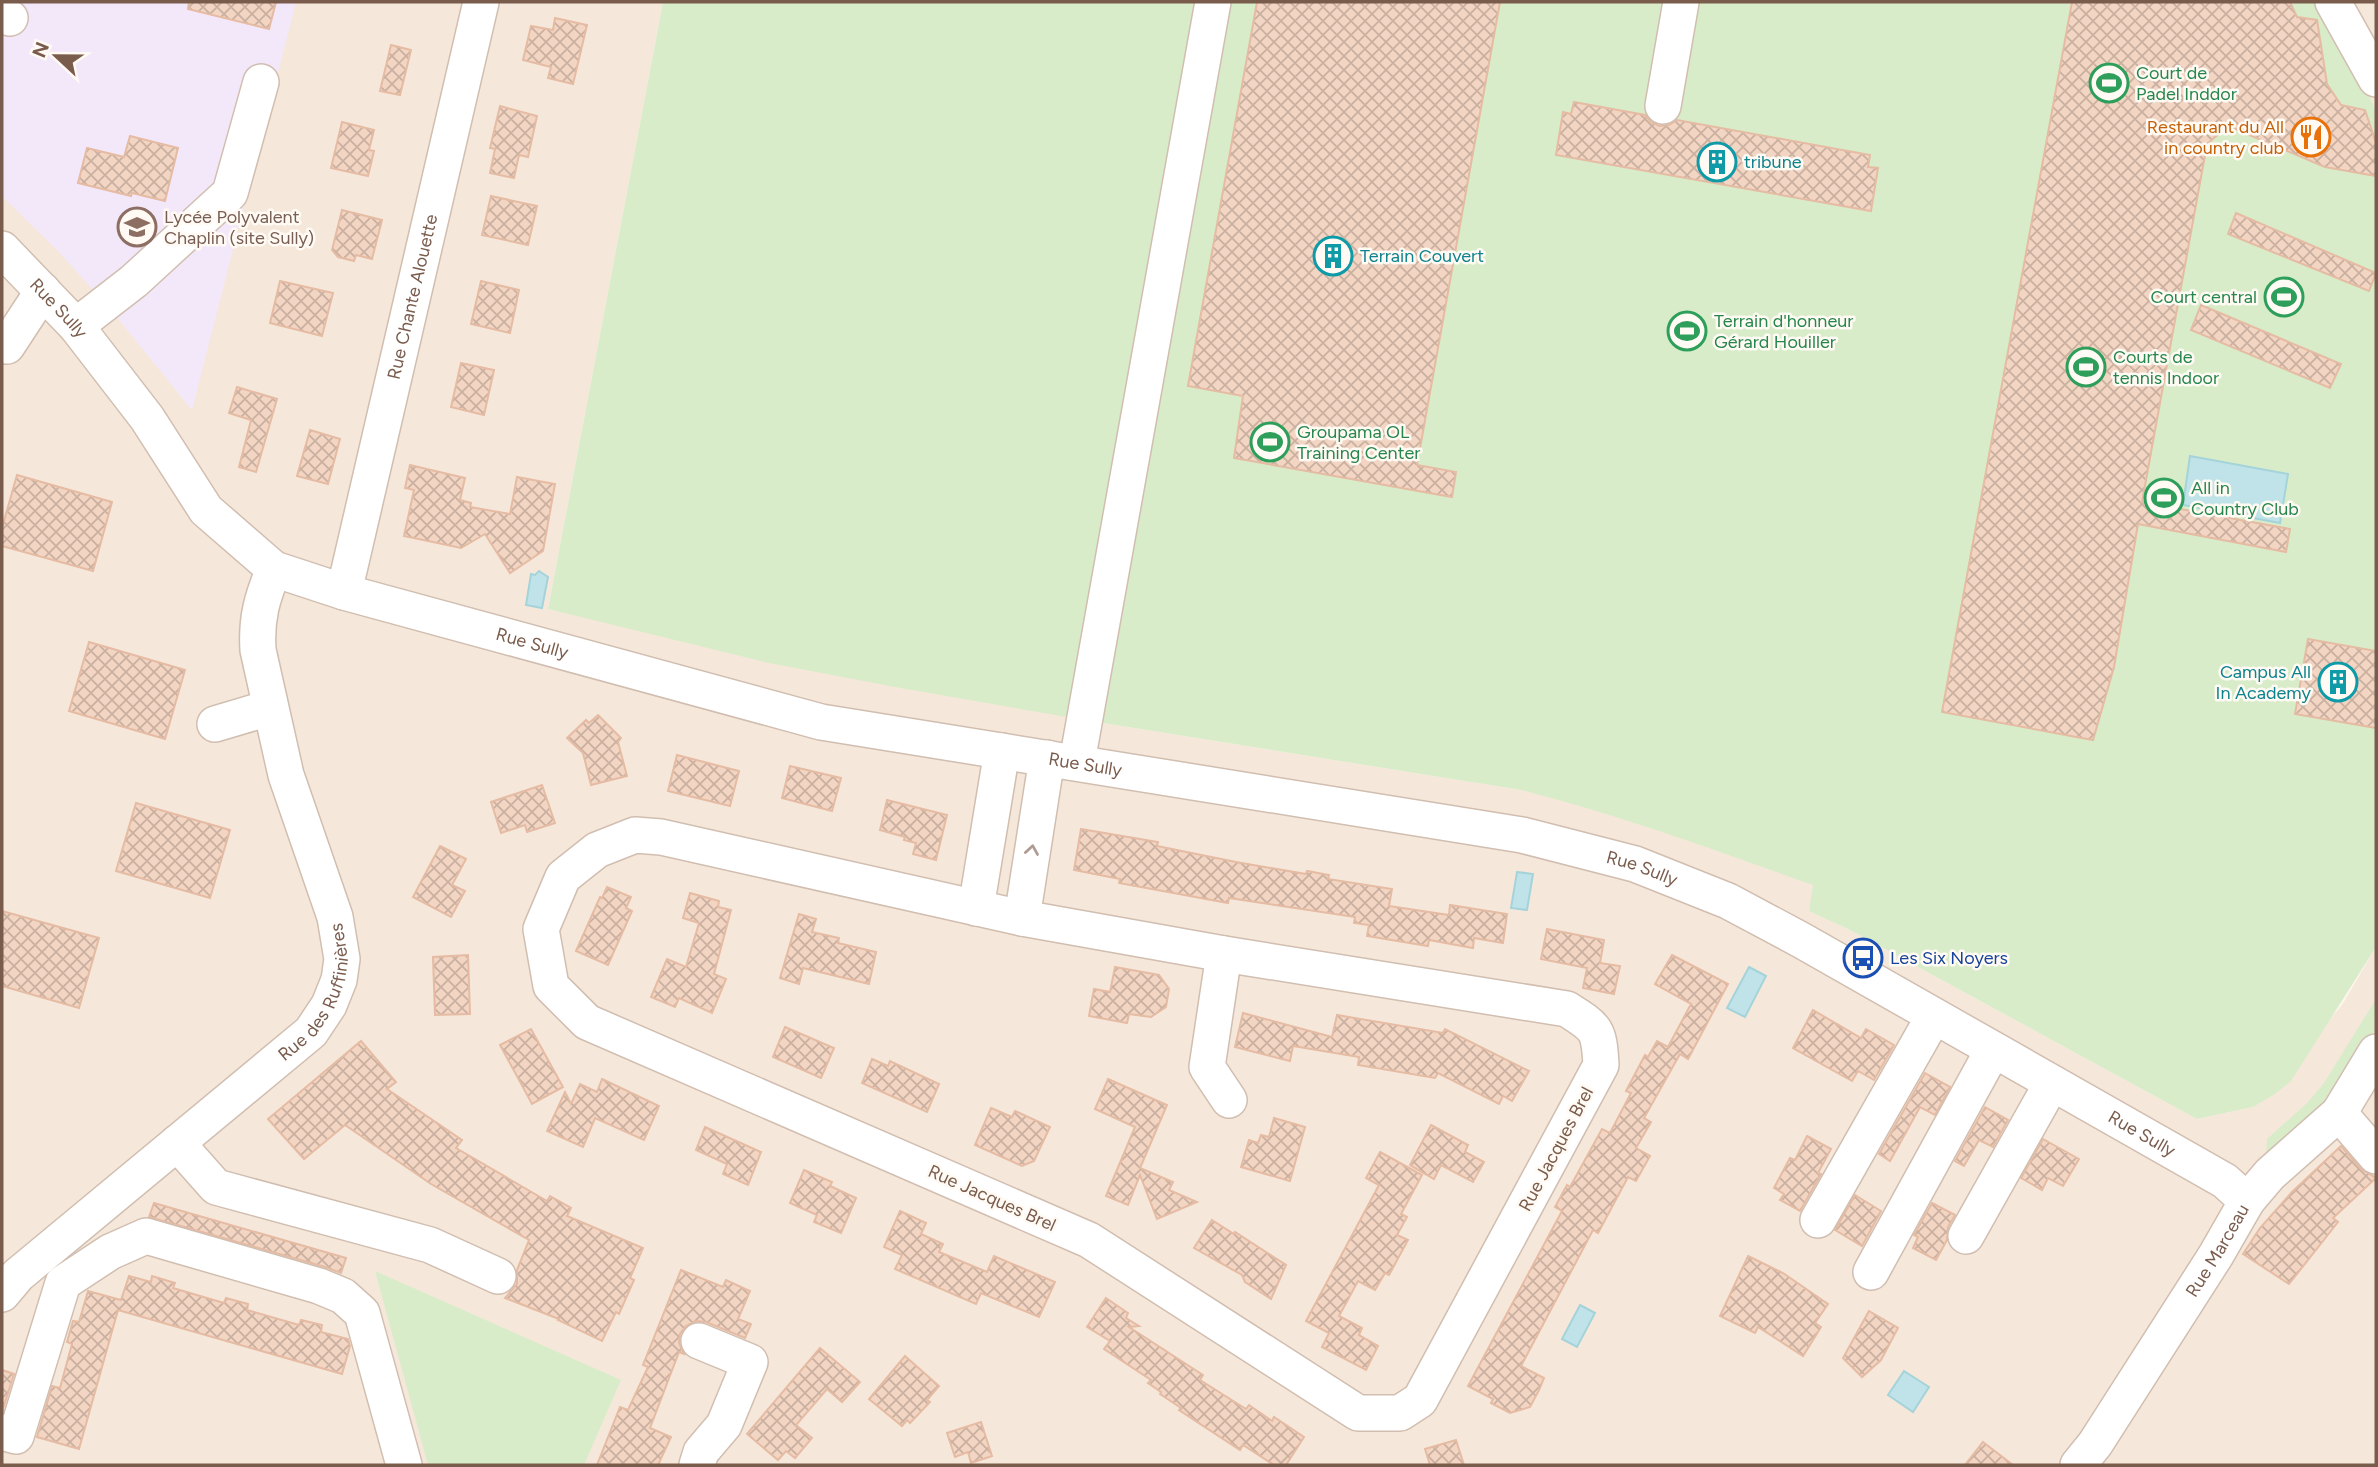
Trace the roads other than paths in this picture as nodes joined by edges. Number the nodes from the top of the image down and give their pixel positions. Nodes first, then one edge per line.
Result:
1 (481, 2) edge
2 (1213, 2) edge
3 (1681, 2) edge
4 (2333, 2) edge
5 (2376, 79) edge
6 (261, 82) dead end
7 (1663, 106) dead end
8 (4, 254) edge
9 (43, 290) junction
10 (76, 326) junction
11 (7, 346) dead end
12 (274, 569) junction
13 (344, 592) junction
14 (269, 708) junction
15 (215, 724) dead end
16 (1002, 751) junction
17 (1062, 760) junction
18 (976, 908) junction
19 (1021, 918) junction
20 (1224, 954) junction
21 (1934, 1016) junction
22 (1993, 1050) junction
23 (2376, 1052) edge
24 (2052, 1083) junction
25 (1229, 1100) dead end
26 (2339, 1113) junction
27 (177, 1143) junction
28 (2376, 1156) edge
29 (2247, 1201) junction
30 (1818, 1220) dead end
31 (1966, 1236) dead end
32 (1871, 1272) dead end
33 (498, 1276) dead end
34 (7, 1279) edge
35 (699, 1341) dead end
36 (2, 1432) edge
37 (404, 1465) edge
38 (697, 1465) edge
39 (2078, 1465) edge

1 - 13 street, Rue Chante Alouette
2 - 17 street
3 - 7 street
4 - 5 street
6 - 10 street
8 - 9 street, Rue Sully
9 - 10 street, Rue Sully
9 - 11 street
10 - 12 street, Rue Sully
12 - 13 street, Rue Sully
12 - 14 street, Rue des Ruffinières
13 - 16 street, Rue Sully
14 - 15 street
14 - 27 street, Rue des Ruffinières
16 - 17 street, Rue Sully
16 - 18 street
19 -> 17 street
17 - 21 street, Rue Sully
18 - 19 street, Rue Jacques Brel
18 - 20 street, Rue Jacques Brel
19 - 20 street, Rue Jacques Brel
20 - 25 street
21 - 22 street, Rue Sully
21 - 30 street
22 - 24 street, Rue Sully
22 - 32 street
23 - 26 street, Rue Marceau
24 - 29 street, Rue Sully
24 - 31 street
26 - 28 street
26 - 29 street, Rue Marceau
27 - 33 street
27 - 34 street, Rue des Ruffinières
29 - 39 street, Rue Marceau
35 - 38 street
36 - 37 street

